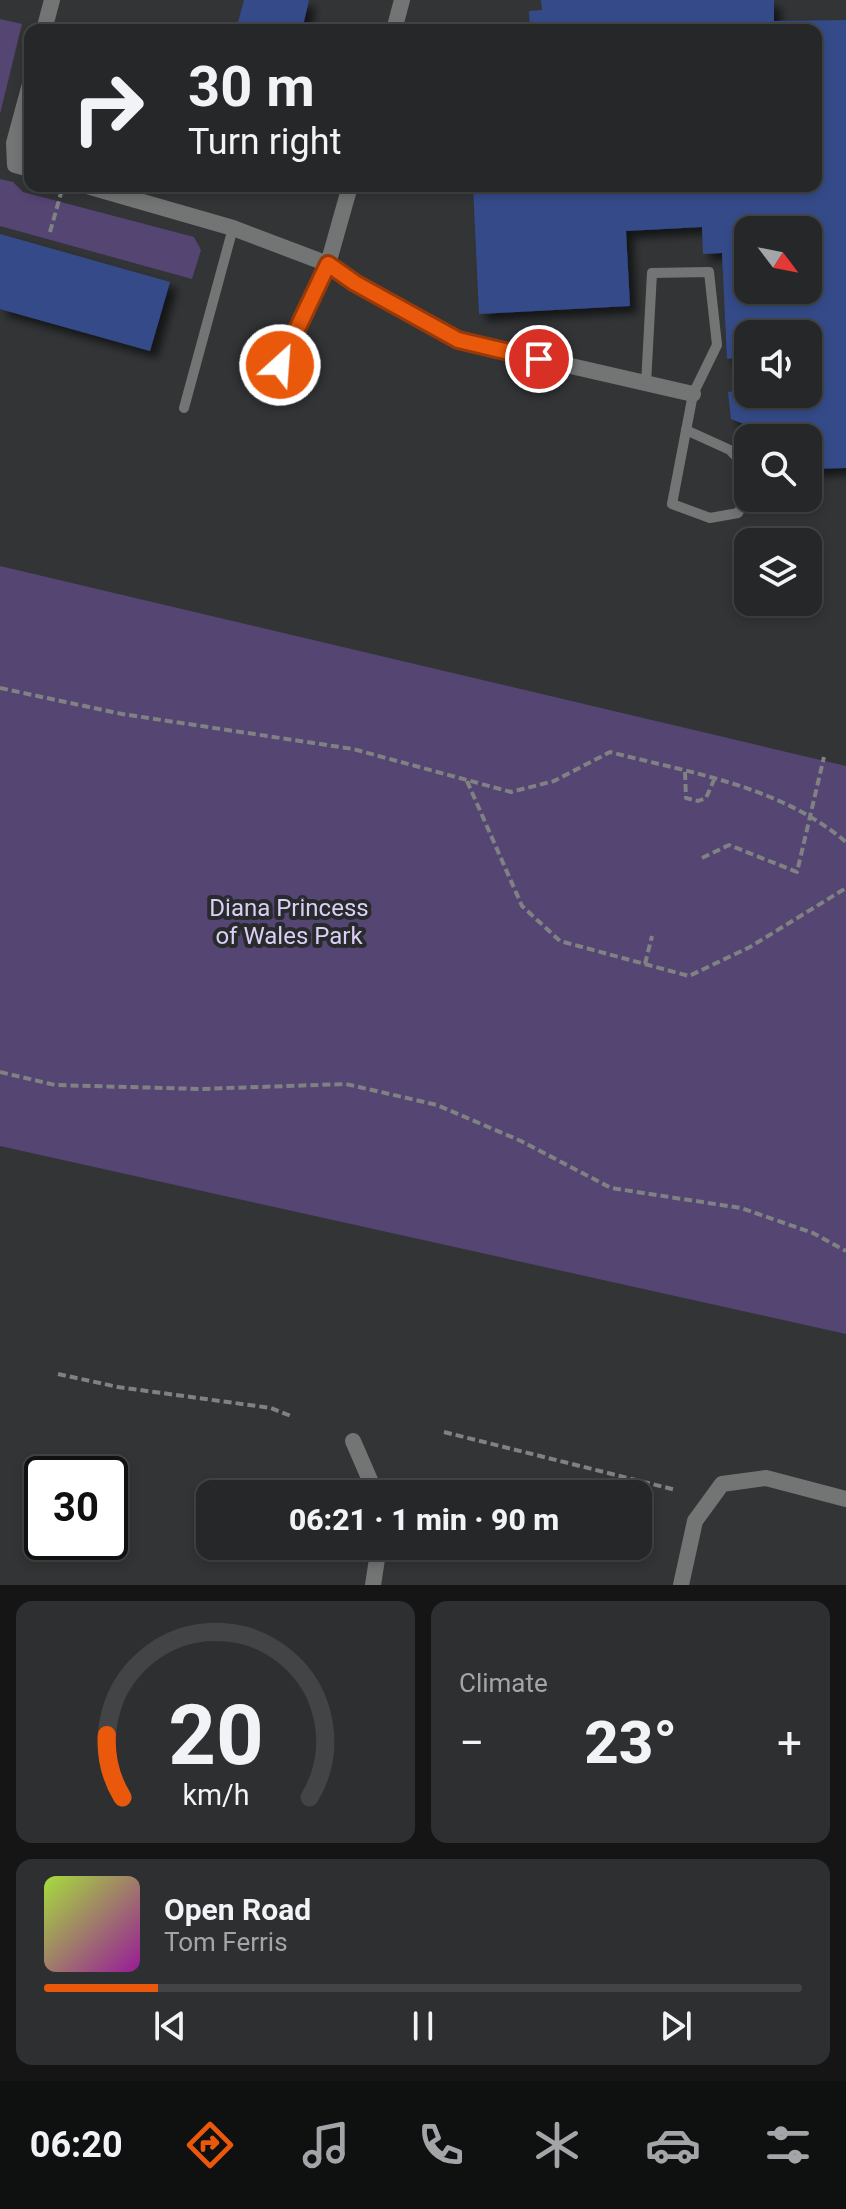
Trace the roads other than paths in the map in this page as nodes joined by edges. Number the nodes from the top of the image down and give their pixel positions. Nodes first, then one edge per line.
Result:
1 (52, 0) edge
2 (402, 0) edge
3 (46, 24) edge
4 (396, 24) edge
5 (24, 106) edge
6 (24, 167) edge
7 (108, 192) edge
8 (348, 192) edge
9 (233, 228) junction
10 (328, 264) junction
11 (280, 365) dead end
12 (646, 384) junction
13 (693, 394) junction
14 (184, 408) dead end
15 (686, 430) junction
16 (734, 454) edge
17 (739, 512) edge
18 (353, 1441) dead end
19 (370, 1480) edge
20 (846, 1499) edge
21 (377, 1560) edge
22 (373, 1585) edge
23 (681, 1585) edge

1 - 3 street
2 - 4 street
5 - 6 street
7 - 9 street
8 - 10 street
9 - 10 street
9 - 14 lane
10 - 11 street
10 - 12 street
12 - 13 street
12 - 13 lane
13 - 15 lane
15 - 16 lane
15 - 17 lane
18 - 19 street
20 - 23 street
21 - 22 street

